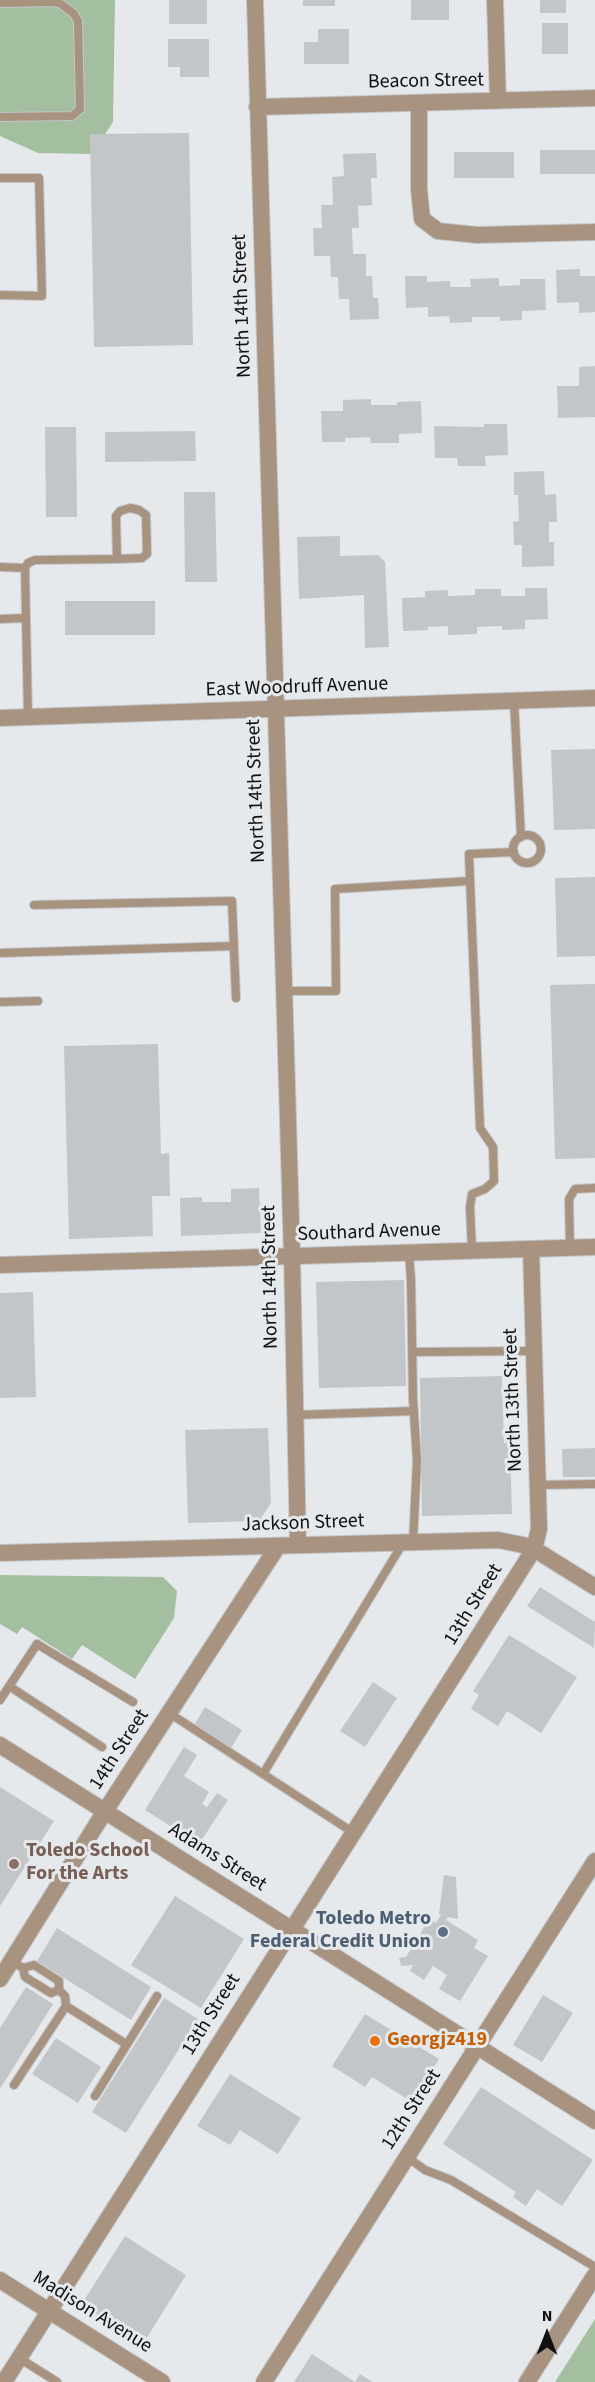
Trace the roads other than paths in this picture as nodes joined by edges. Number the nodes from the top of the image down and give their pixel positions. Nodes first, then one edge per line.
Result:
1 (255, 0) edge
2 (495, 0) edge
3 (0, 3) edge
4 (595, 98) edge
5 (498, 101) junction
6 (419, 103) junction
7 (257, 107) junction
8 (0, 117) edge
9 (0, 178) edge
10 (595, 232) edge
11 (0, 296) edge
12 (117, 559) junction
13 (0, 567) edge
14 (25, 568) junction
15 (26, 618) junction
16 (0, 619) edge
17 (595, 698) edge
18 (514, 701) junction
19 (275, 711) junction
20 (28, 717) junction
21 (0, 718) edge
22 (521, 837) junction
23 (514, 852) junction
24 (470, 881) junction
25 (34, 905) dead end
26 (234, 946) junction
27 (0, 953) edge
28 (284, 991) junction
29 (236, 998) dead end
30 (38, 1001) dead end
31 (0, 1002) edge
32 (595, 1188) edge
33 (595, 1247) edge
34 (570, 1248) junction
35 (531, 1249) junction
36 (472, 1251) junction
37 (409, 1253) junction
38 (292, 1256) junction
39 (0, 1265) edge
40 (534, 1351) junction
41 (412, 1352) junction
42 (414, 1411) junction
43 (295, 1415) junction
44 (595, 1484) edge
45 (538, 1485) junction
46 (408, 1543) junction
47 (298, 1545) junction
48 (278, 1546) junction
49 (534, 1549) junction
50 (0, 1553) edge
51 (595, 1587) edge
52 (9, 1686) junction
53 (0, 1701) edge
54 (133, 1702) dead end
55 (169, 1713) junction
56 (0, 1745) edge
57 (102, 1748) dead end
58 (263, 1774) junction
59 (105, 1811) junction
60 (354, 1833) junction
61 (595, 1861) edge
62 (291, 1929) junction
63 (17, 1964) junction
64 (0, 1979) edge
65 (59, 1990) junction
66 (157, 1996) dead end
67 (66, 2006) junction
68 (126, 2044) junction
69 (478, 2047) junction
70 (14, 2085) dead end
71 (95, 2096) dead end
72 (595, 2121) edge
73 (407, 2157) junction
74 (595, 2267) edge
75 (595, 2275) edge
76 (0, 2280) edge
77 (49, 2311) junction
78 (20, 2358) junction
79 (4, 2382) edge
80 (57, 2382) edge
81 (162, 2382) edge
82 (264, 2382) edge
83 (527, 2382) edge

1 - 7 street, North 14th Street
2 - 5 street
3 - 8 lane
4 - 5 street, Beacon Street
5 - 6 street, Beacon Street
6 - 7 street, Beacon Street
6 - 10 street
7 - 19 street, North 14th Street
9 - 11 lane
12 - 12 lane
12 - 14 lane
13 - 14 lane
14 - 15 lane
15 - 16 lane
15 - 20 lane
17 - 18 street, East Woodruff Avenue
18 - 19 street, East Woodruff Avenue
18 - 22 lane
19 - 20 street, East Woodruff Avenue
19 - 28 street, North 14th Street
20 - 21 street, East Woodruff Avenue
22 - 23 lane
22 - 23 lane
23 - 24 lane
24 - 28 lane
24 - 36 lane
25 - 26 lane
26 - 27 lane
26 - 29 lane
28 - 38 street, North 14th Street
30 - 31 lane
32 - 34 lane
33 - 34 street, Southard Avenue
34 - 35 street, Southard Avenue
35 - 36 street, Southard Avenue
35 - 40 street, North 13th Street
36 - 37 street, Southard Avenue
37 - 38 street, Southard Avenue
37 - 41 lane
38 - 39 street, Southard Avenue
38 - 43 street, North 14th Street
40 - 41 lane
40 - 45 street, North 13th Street
41 - 42 lane
42 - 43 lane
42 - 46 lane
43 - 47 street, North 14th Street
44 - 45 lane
45 - 49 street, North 13th Street
46 - 47 street, Jackson Street
46 - 49 street, Jackson Street
46 - 58 lane
47 - 48 street, Jackson Street
48 - 50 street, Jackson Street
48 - 55 street, 14th Street
49 - 51 street, Jackson Street
49 - 60 street, 13th Street
52 - 53 lane
52 - 54 lane
52 - 57 lane
55 - 58 lane
55 - 59 street, 14th Street
56 - 59 street, Adams Street
58 - 60 lane
59 - 62 street, Adams Street
59 - 63 street, 14th Street
60 - 62 street, 13th Street
61 - 69 street, 12th Street
62 - 69 street, Adams Street
62 - 77 street, 13th Street
63 - 64 street, 14th Street
63 - 65 lane
63 - 65 lane
65 - 67 lane
66 - 68 lane
67 - 68 lane
67 - 70 lane
68 - 71 lane
69 - 72 street, Adams Street
69 - 73 street, 12th Street
73 - 74 lane
73 - 82 street, 12th Street
75 - 83 street
76 - 77 street, Madison Avenue
77 - 78 street, 13th Street
77 - 81 street, Madison Avenue
78 - 79 street, 13th Street
78 - 80 lane

